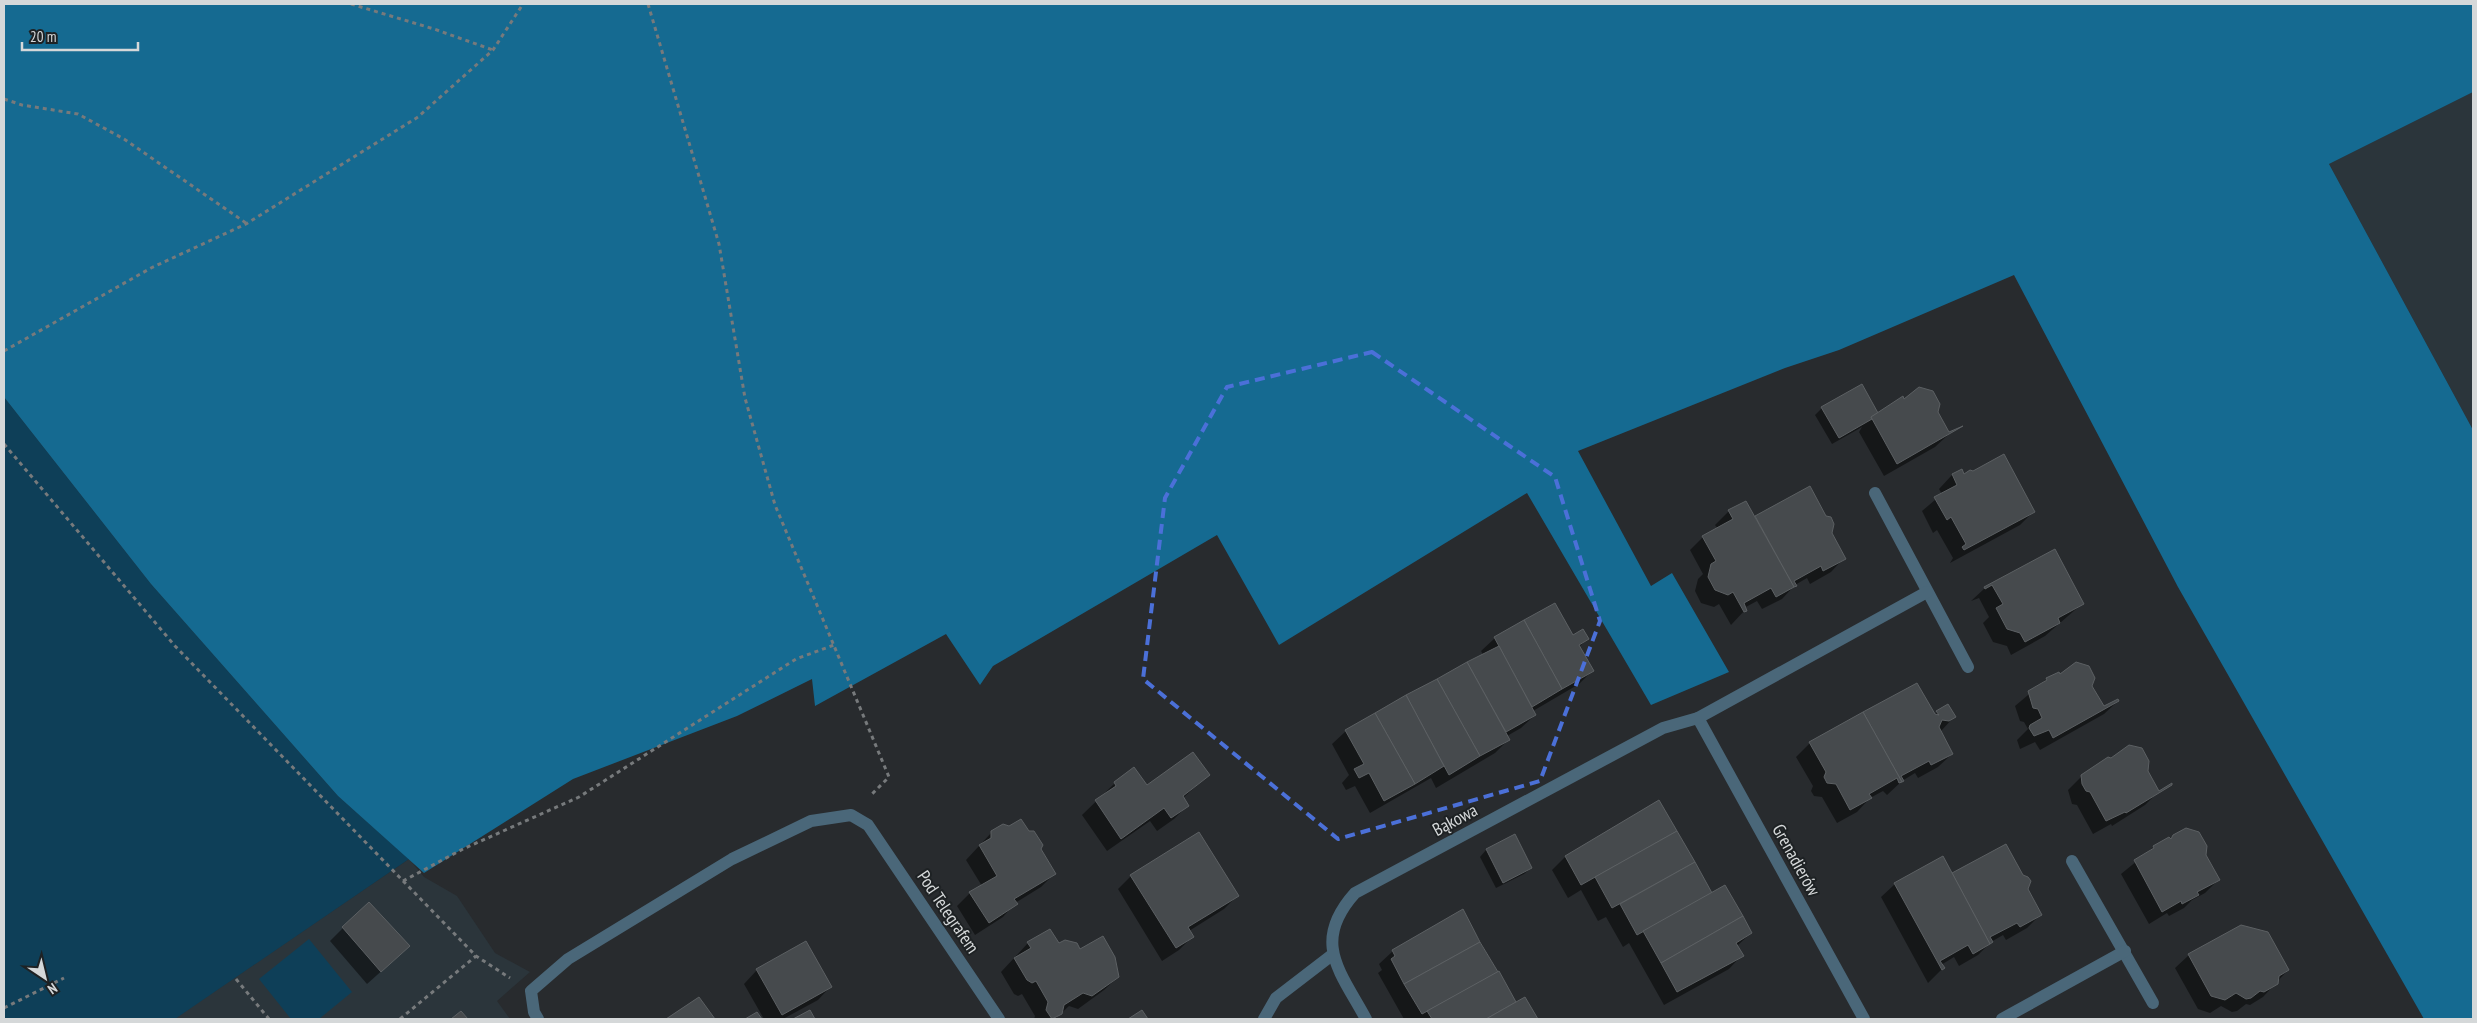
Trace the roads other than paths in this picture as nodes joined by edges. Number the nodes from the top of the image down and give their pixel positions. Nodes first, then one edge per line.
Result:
1 (1874, 493) dead end
2 (1928, 592) junction
3 (1968, 667) dead end
4 (1698, 718) junction
5 (2072, 861) dead end
6 (2125, 951) junction
7 (1332, 955) junction
8 (2153, 1003) dead end
9 (538, 1019) edge
10 (999, 1019) edge
11 (1264, 1019) edge
12 (1366, 1019) edge
13 (1864, 1019) edge
14 (2002, 1019) edge

1 - 2 street
2 - 3 street
2 - 4 street, Bąkowa
4 - 7 street, Bąkowa
4 - 13 street, Grenadierów
5 - 6 street
6 - 8 street
6 - 14 street
7 - 11 street
7 - 12 street
9 - 10 street, Pod Telegrafem

